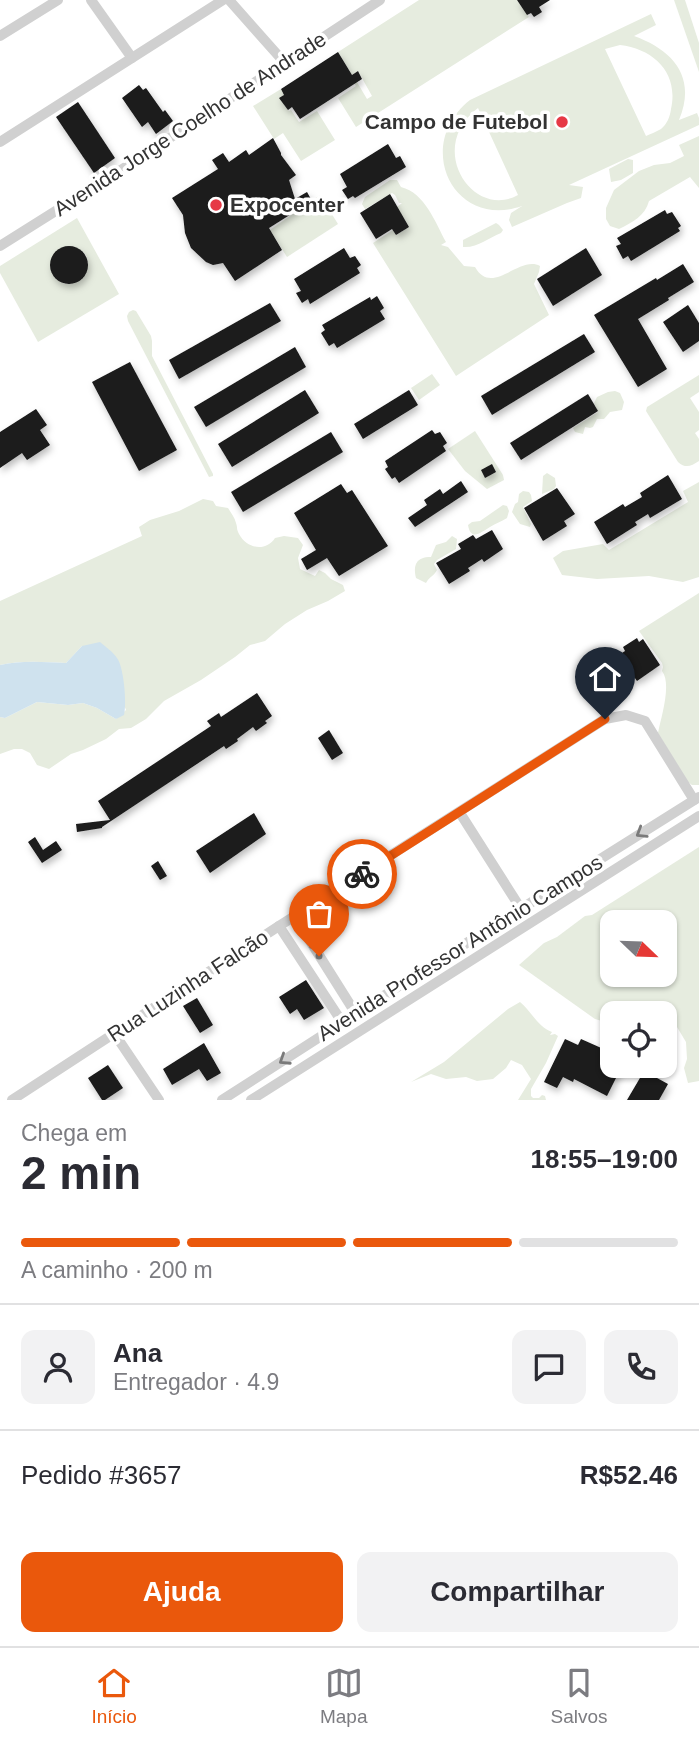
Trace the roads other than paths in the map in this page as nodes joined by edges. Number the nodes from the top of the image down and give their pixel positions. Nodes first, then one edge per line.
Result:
1 (58, 0) edge
2 (91, 0) edge
3 (223, 0) edge
4 (229, 0) edge
5 (379, 0) edge
6 (0, 36) edge
7 (132, 58) junction
8 (284, 62) junction
9 (0, 142) edge
10 (0, 246) edge
11 (697, 798) edge
12 (460, 813) junction
13 (699, 816) edge
14 (521, 909) junction
15 (295, 917) junction
16 (279, 926) junction
17 (430, 966) junction
18 (409, 980) junction
19 (438, 981) junction
20 (418, 993) junction
21 (355, 1014) junction
22 (342, 1022) junction
23 (114, 1033) junction
24 (12, 1100) edge
25 (159, 1100) edge
26 (222, 1100) edge
27 (251, 1100) edge

1 - 6 street
2 - 7 street
3 - 7 street
4 - 8 street
5 - 8 street, Avenida Jorge Coelho de Andrade
7 - 9 street
8 - 10 street, Avenida Jorge Coelho de Andrade
11 - 12 street, Rua Luzinha Falcão
11 -> 14 street, Avenida Professor Antônio Campos
12 - 14 street
12 - 15 street, Rua Luzinha Falcão
13 - 19 street, Avenida Professor Antônio Campos
14 - 17 street, Avenida Professor Antônio Campos
15 - 16 street, Rua Luzinha Falcão
15 - 21 street
16 - 22 street
16 - 23 street, Rua Luzinha Falcão
17 - 18 street, Avenida Professor Antônio Campos
17 - 19 street
18 - 20 street
18 - 21 street, Avenida Professor Antônio Campos
19 - 20 street, Avenida Professor Antônio Campos
20 - 27 street, Avenida Professor Antônio Campos
21 - 22 street, Avenida Professor Antônio Campos
22 -> 26 street, Avenida Professor Antônio Campos
23 - 24 street, Rua Luzinha Falcão
23 - 25 street

